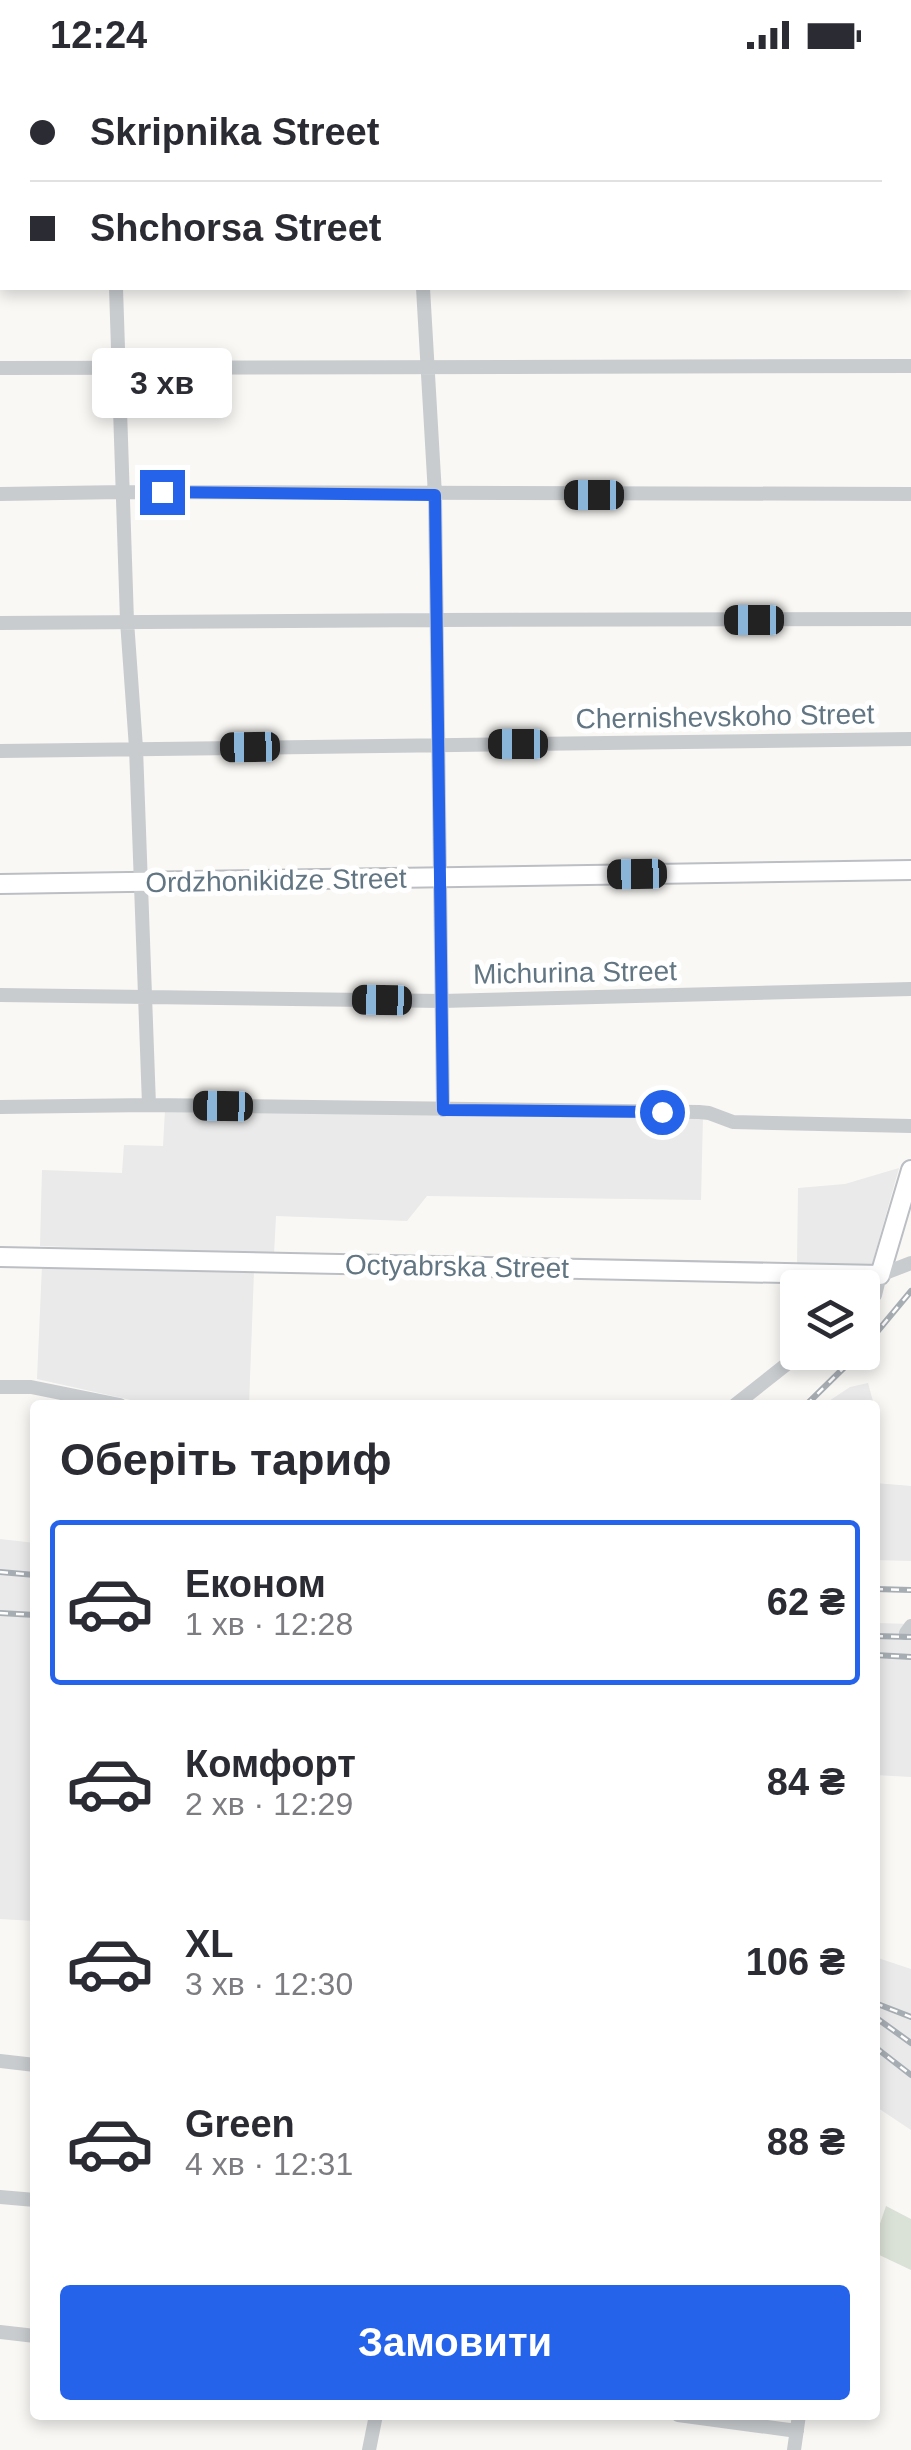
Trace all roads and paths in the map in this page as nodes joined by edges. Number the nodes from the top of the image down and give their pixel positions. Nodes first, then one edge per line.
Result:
1 (116, 290) edge
2 (423, 290) edge
3 (427, 366) junction
4 (911, 366) edge
5 (120, 367) junction
6 (0, 368) edge
7 (124, 492) junction
8 (0, 494) edge
9 (911, 494) edge
10 (435, 495) junction
11 (438, 620) junction
12 (911, 620) edge
13 (127, 621) junction
14 (0, 623) edge
15 (911, 739) edge
16 (439, 744) junction
17 (136, 748) junction
18 (0, 751) edge
19 (911, 870) edge
20 (441, 877) junction
21 (140, 882) junction
22 (0, 884) edge
23 (911, 989) edge
24 (0, 995) edge
25 (146, 996) junction
26 (442, 1001) junction
27 (150, 1105) junction
28 (0, 1107) edge
29 (443, 1110) junction
30 (911, 1126) edge
31 (911, 1170) edge
32 (0, 1256) edge
33 (911, 1264) edge
34 (780, 1273) edge
35 (880, 1275) joint
36 (780, 1369) edge
37 (0, 1387) edge
38 (94, 1400) edge
39 (741, 1400) edge
40 (0, 2061) edge
41 (30, 2064) edge
42 (0, 2197) edge
43 (30, 2200) edge
44 (0, 2332) edge
45 (30, 2335) edge
46 (375, 2420) edge
47 (715, 2420) edge
48 (798, 2420) edge
49 (797, 2431) junction
50 (369, 2450) edge
51 (794, 2450) edge

1 - 5 street
2 - 3 street
3 - 4 street
3 - 5 street
3 - 10 street
5 - 6 street
5 - 7 street
7 - 8 street
7 - 10 street
7 - 13 street
9 - 10 street
10 - 11 street
11 - 12 street
11 - 13 street
11 - 16 street
13 - 14 street
13 - 17 street
15 - 16 street, Chernishevskoho Street
16 - 17 street, Chernishevskoho Street
16 - 20 street
17 - 18 street, Chernishevskoho Street
17 - 21 street
19 - 20 main road, Ordzhonikidze Street
20 - 21 main road, Ordzhonikidze Street
20 - 26 street
21 - 22 main road, Ordzhonikidze Street
21 - 25 street
23 - 26 street, Michurina Street
24 - 25 street, Michurina Street
25 - 26 street, Michurina Street
25 - 27 street
26 - 29 street
27 - 28 street
27 - 29 street
29 - 30 street
31 - 35 main road
32 - 34 main road, Octyabrska Street
33 - 35 street, Octyabrska Street
36 - 39 street
37 - 38 street
40 - 41 street
42 - 43 street
44 - 45 street
46 - 50 street
47 - 49 street
48 - 49 street
49 - 51 street

